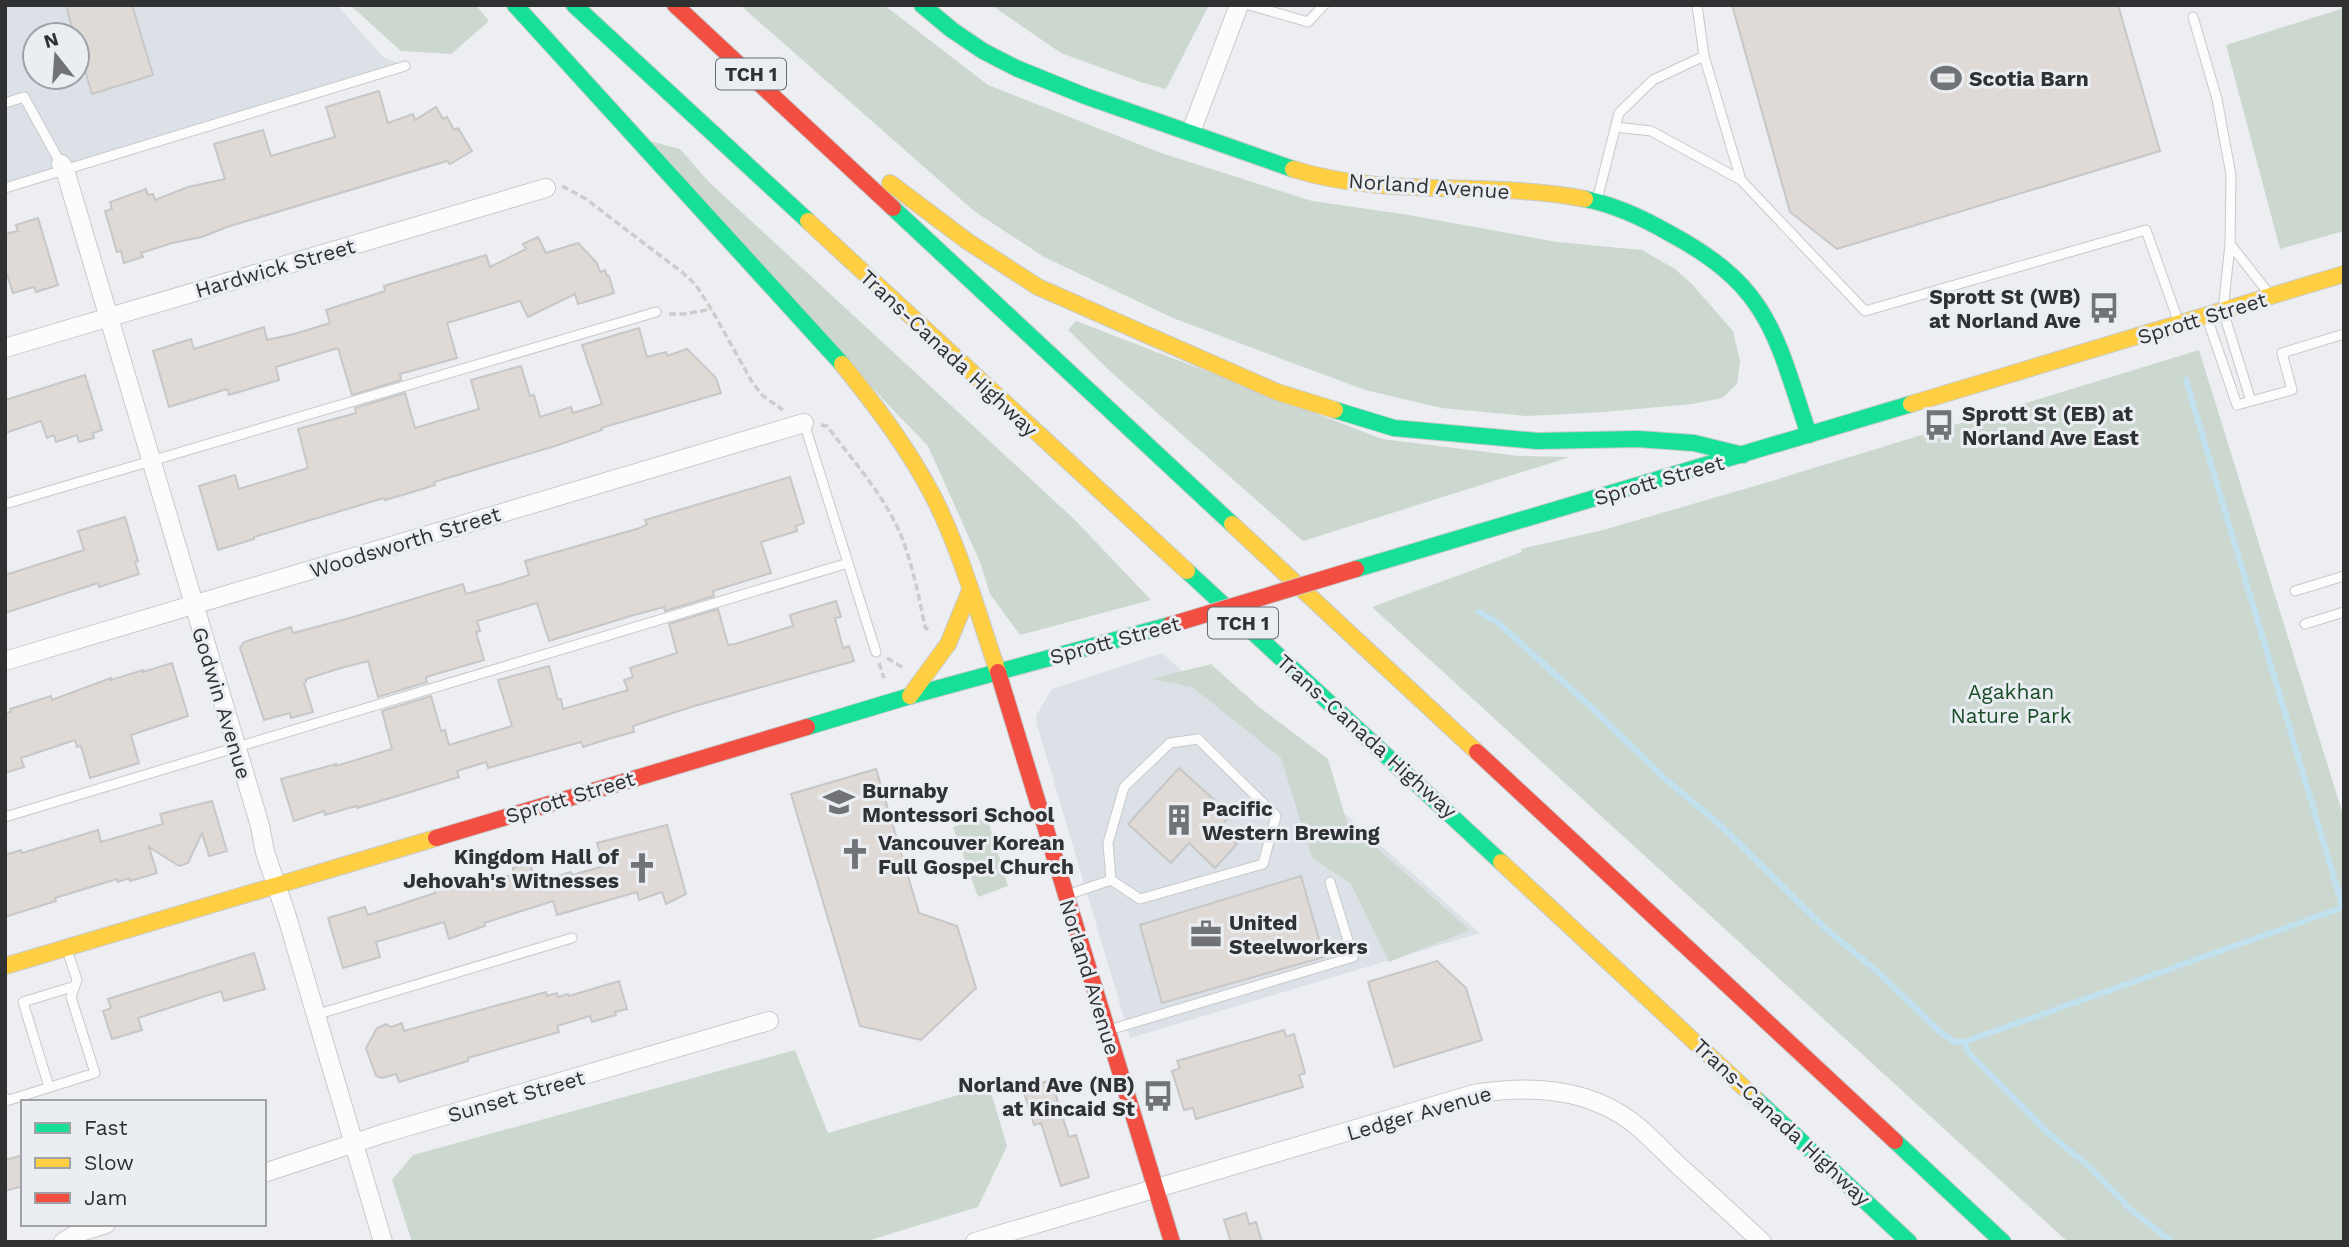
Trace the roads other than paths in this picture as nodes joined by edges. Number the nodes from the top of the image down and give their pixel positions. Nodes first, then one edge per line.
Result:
1 (515, 5) edge
2 (574, 5) edge
3 (675, 5) edge
4 (922, 5) edge
5 (1239, 5) edge
6 (1249, 5) edge
7 (1324, 5) edge
8 (1697, 5) edge
9 (2193, 18) dead end
10 (1704, 56) junction
11 (405, 66) dead end
12 (5, 103) edge
13 (1616, 127) junction
14 (1191, 132) junction
15 (826, 144) junction
16 (63, 167) junction
17 (1741, 180) junction
18 (5, 188) edge
19 (546, 188) road end
20 (1597, 202) junction
21 (2230, 244) junction
22 (2344, 274) edge
23 (2272, 297) junction
24 (2223, 311) junction
25 (656, 312) road end
26 (2206, 316) junction
27 (109, 317) junction
28 (2179, 324) junction
29 (2344, 334) edge
30 (5, 348) edge
31 (2251, 401) junction
32 (804, 423) joint
33 (1809, 435) junction
34 (1743, 455) junction
35 (152, 460) junction
36 (5, 504) edge
37 (848, 563) junction
38 (2344, 576) edge
39 (2295, 591) dead end
40 (969, 593) junction
41 (193, 605) junction
42 (2344, 611) edge
43 (2305, 624) dead end
44 (876, 652) road end
45 (5, 661) edge
46 (998, 672) junction
47 (910, 696) junction
48 (237, 749) junction
49 (5, 817) edge
50 (1111, 880) junction
51 (1330, 882) dead end
52 (276, 884) junction
53 (1065, 896) junction
54 (572, 938) dead end
55 (66, 948) junction
56 (5, 966) edge
57 (75, 986) junction
58 (315, 1014) junction
59 (769, 1021) dead end
60 (1107, 1031) junction
61 (49, 1087) junction
62 (5, 1097) edge
63 (355, 1143) junction
64 (266, 1172) edge
65 (1156, 1189) junction
66 (100, 1226) edge
67 (63, 1242) edge
68 (383, 1242) edge
69 (975, 1242) edge
70 (1172, 1242) edge
71 (1762, 1242) edge
72 (1909, 1242) edge
73 (2003, 1242) edge

1 - 40 main road, Norland Avenue
2 - 72 main road, Trans-Canada Highway / TCH 1
3 - 15 main road, TCH 1
4 - 14 main road, Norland Avenue
5 - 14 street
6 - 7 lane
8 - 10 lane
9 - 21 lane
10 - 13 lane
10 - 17 lane
11 - 16 lane
12 - 16 lane
13 - 17 lane
13 - 20 lane
14 - 20 main road, Norland Avenue
15 - 34 main road
15 - 73 main road, TCH 1
16 - 18 lane
16 - 27 street, Godwin Avenue
17 - 28 lane
19 - 27 street, Hardwick Street
20 - 33 main road, Norland Avenue
21 - 23 lane
21 - 24 lane
22 - 23 main road, Sprott Street
23 - 24 main road, Sprott Street
24 - 26 main road, Sprott Street
24 - 31 lane
25 - 35 lane
26 - 28 main road, Sprott Street
26 - 31 lane
27 - 30 street, Hardwick Street
27 - 35 street, Godwin Avenue
28 - 33 main road, Sprott Street
29 - 31 lane
32 - 37 lane
32 - 41 street, Woodsworth Street
33 - 34 main road, Sprott Street
34 - 46 main road, Sprott Street, bridge
35 - 36 lane
35 - 41 street, Godwin Avenue
37 - 44 lane
37 - 48 lane
38 - 39 lane
40 - 46 main road, Norland Avenue
40 - 47 main road
41 - 45 street, Woodsworth Street
41 - 48 street, Godwin Avenue
42 - 43 lane
46 - 47 main road, Sprott Street
46 - 53 main road, Norland Avenue
47 - 52 main road, Sprott Street
48 - 49 lane
48 - 52 street, Godwin Avenue
50 - 50 lane
50 - 53 lane
51 - 60 lane
52 - 55 main road, Sprott Street
52 - 58 street, Godwin Avenue
53 - 60 main road, Norland Avenue
54 - 58 lane
55 - 56 main road, Sprott Street
55 - 57 lane
57 - 61 lane
57 - 61 lane
58 - 63 street, Godwin Avenue
59 - 63 street, Sunset Street
60 - 65 main road, Norland Avenue
61 - 62 lane
63 - 64 street, Sunset Street
63 - 68 street, Godwin Avenue
65 - 69 street, Ledger Avenue
65 - 70 main road, Norland Avenue
65 - 71 street, Ledger Avenue
66 - 67 street

